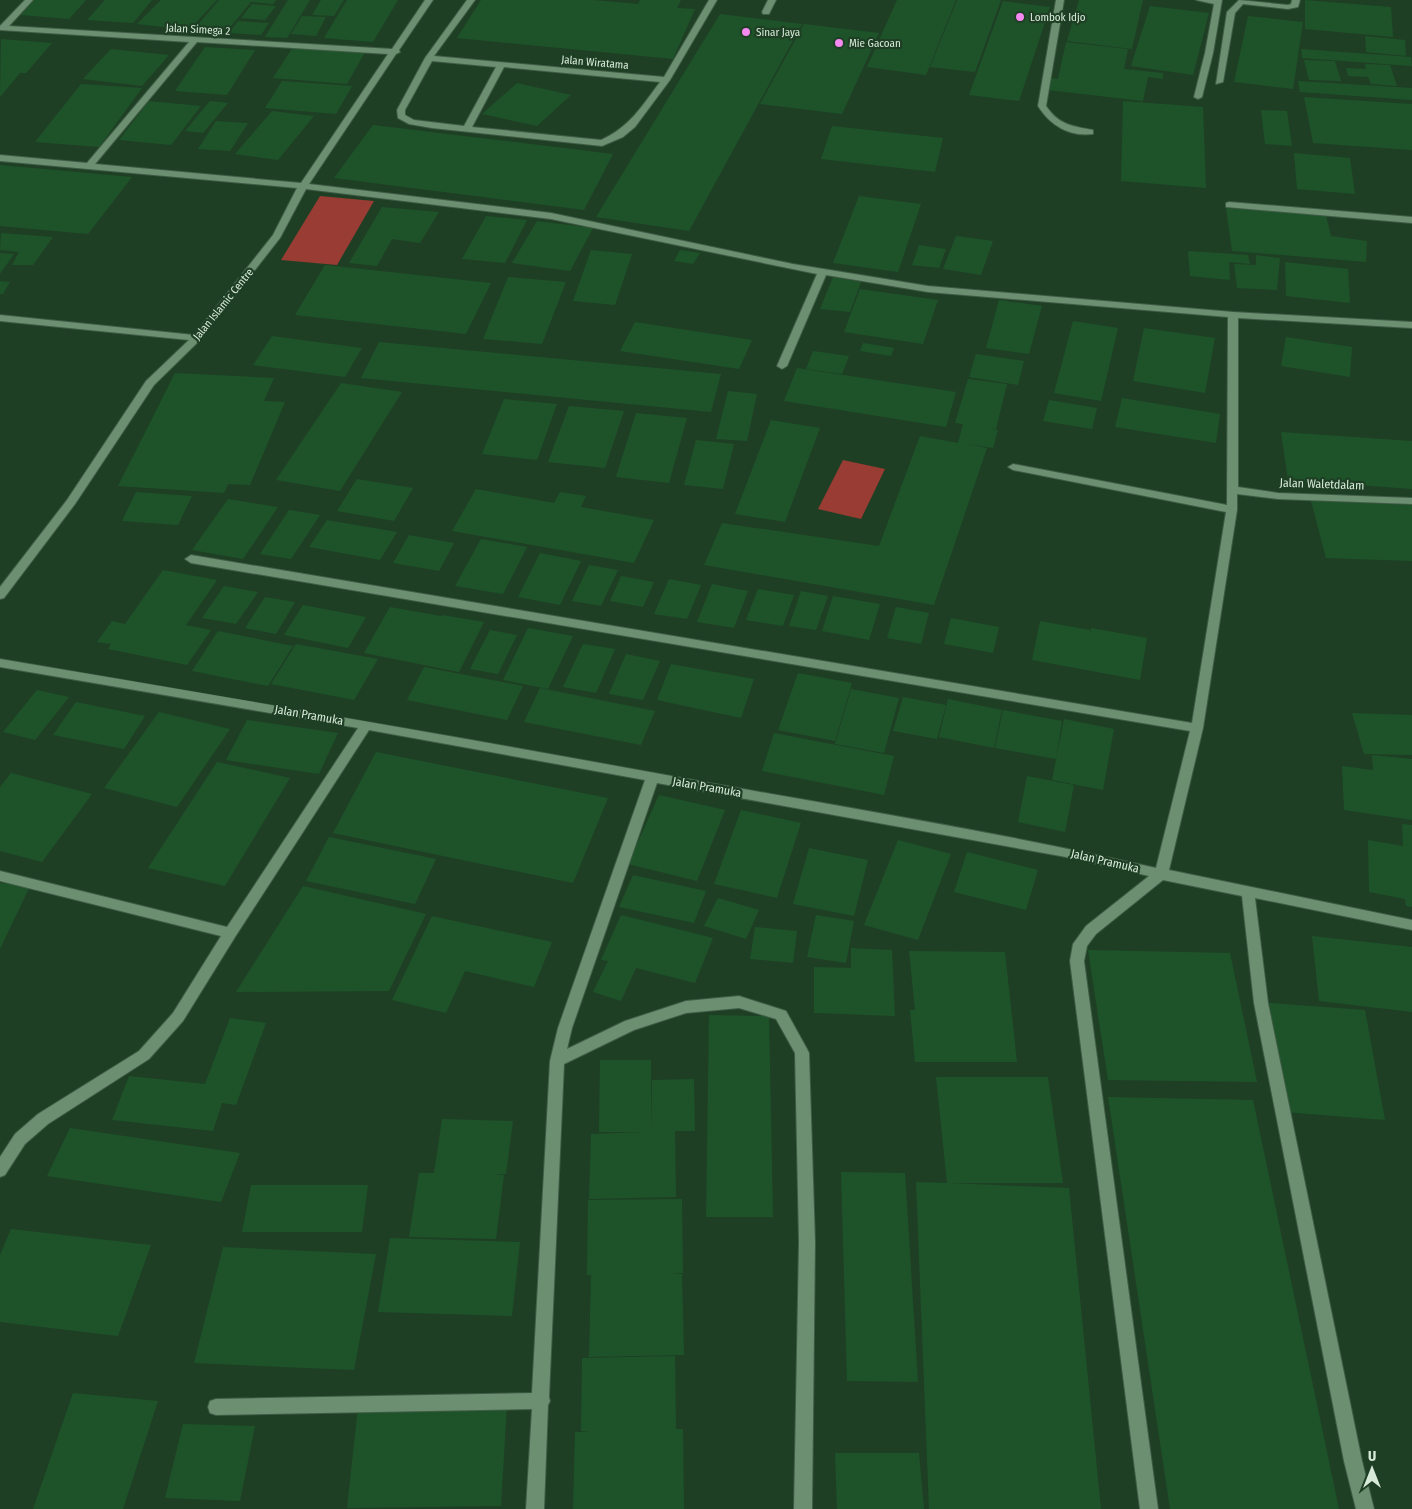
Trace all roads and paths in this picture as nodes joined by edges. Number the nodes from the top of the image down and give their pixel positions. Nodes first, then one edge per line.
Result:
1 (29, 0) edge
2 (429, 0) edge
3 (471, 0) edge
4 (713, 0) edge
5 (772, 0) edge
6 (1060, 0) edge
7 (1200, 0) edge
8 (1296, 0) edge
9 (1217, 1) edge
10 (1243, 1) edge
11 (766, 12) dead end
12 (2, 28) edge
13 (195, 40) junction
14 (396, 52) junction
15 (429, 58) junction
16 (501, 65) junction
17 (666, 80) junction
18 (1219, 82) dead end
19 (1198, 97) dead end
20 (466, 129) junction
21 (1090, 132) dead end
22 (0, 158) edge
23 (89, 166) junction
24 (303, 186) junction
25 (1228, 205) dead end
26 (1412, 220) edge
27 (823, 271) junction
28 (1233, 315) junction
29 (0, 318) edge
30 (1412, 326) edge
31 (197, 338) junction
32 (782, 366) dead end
33 (1013, 466) dead end
34 (1232, 490) junction
35 (1412, 501) edge
36 (1232, 510) junction
37 (191, 559) dead end
38 (0, 595) edge
39 (0, 663) edge
40 (366, 725) junction
41 (1197, 728) junction
42 (653, 778) junction
43 (1161, 874) junction
44 (0, 876) edge
45 (1248, 892) junction
46 (1412, 925) edge
47 (230, 933) junction
48 (557, 1061) junction
49 (0, 1170) edge
50 (542, 1401) junction
51 (216, 1407) dead end
52 (535, 1509) edge
53 (803, 1509) edge
54 (1149, 1509) edge
55 (1365, 1509) edge

1 - 12 street
2 - 14 street, Jalan Islamic Centre
3 - 15 street
4 - 17 street
5 - 11 street
6 - 21 street
7 - 9 street
8 - 10 street
9 - 19 street
10 - 18 street
12 - 13 street, Jalan Simega 2
13 - 14 street, Jalan Simega 2
13 - 23 street
14 - 24 street, Jalan Islamic Centre
15 - 16 street, Jalan Wiratama
15 - 20 street
16 - 17 street, Jalan Wiratama
16 - 20 street
17 - 20 street
22 - 23 street
23 - 24 street
24 - 27 street
24 - 31 street, Jalan Islamic Centre
25 - 26 street
27 - 28 street
27 - 32 street
28 - 30 street
28 - 34 street
29 - 31 street
31 - 38 street, Jalan Islamic Centre
33 - 36 street
34 - 35 street, Jalan Waletdalam
34 - 36 street
36 - 41 street
37 - 41 street
39 - 40 street, Jalan Pramuka
40 - 42 street, Jalan Pramuka
40 - 47 street
41 - 43 street
42 - 43 street, Jalan Pramuka
42 - 48 street
43 - 45 street, Jalan Pramuka
43 - 54 street
44 - 47 street
45 - 46 street, Jalan Pramuka
45 - 55 street
47 - 49 street
48 - 50 street
48 - 53 street
50 - 51 street
50 - 52 street

